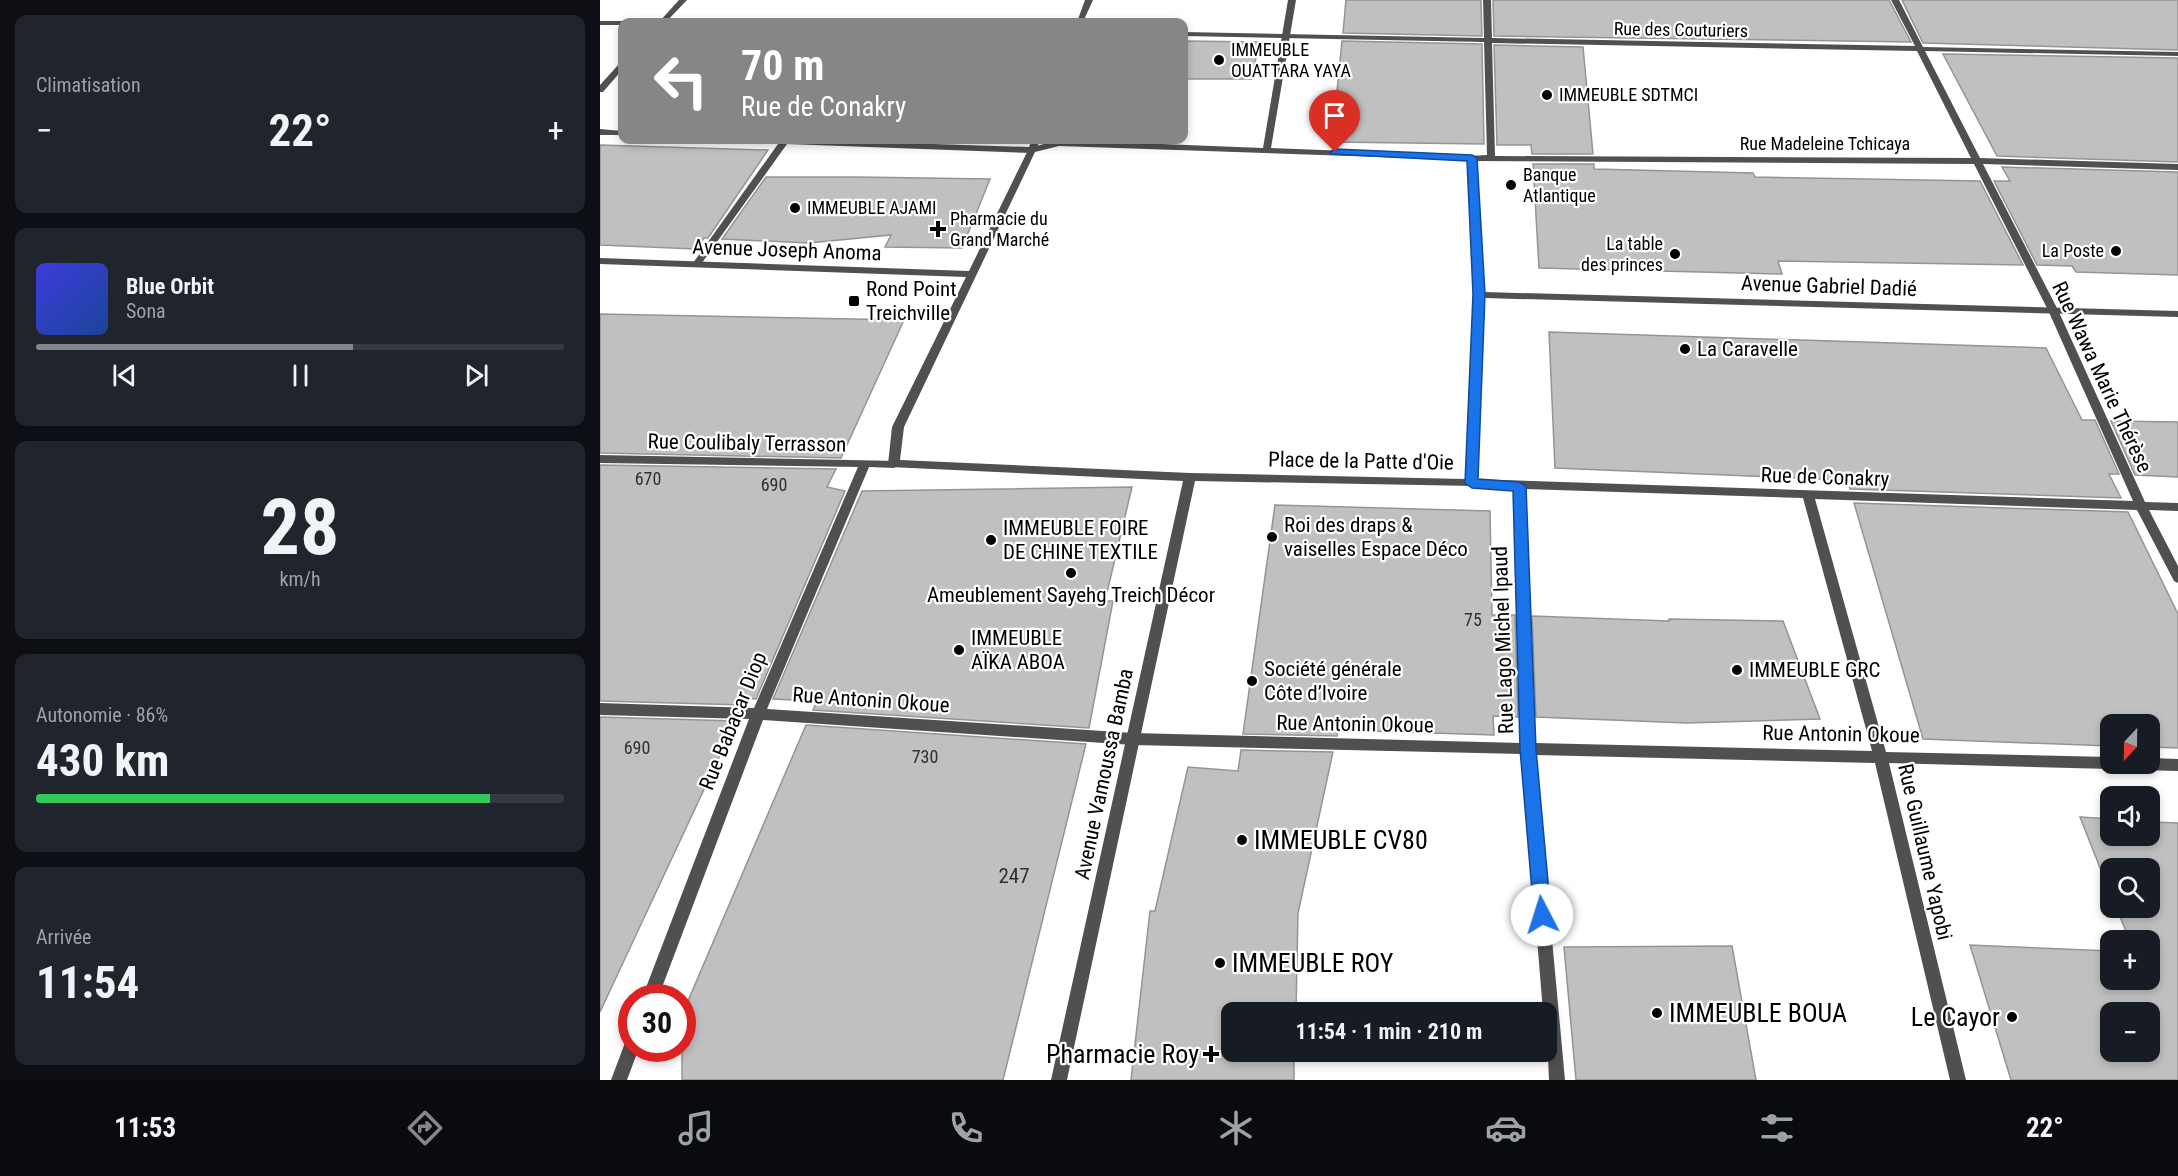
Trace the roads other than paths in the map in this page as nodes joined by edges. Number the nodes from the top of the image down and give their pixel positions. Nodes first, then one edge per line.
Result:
1 (683, 0) edge
2 (1089, 0) edge
3 (1292, 0) edge
4 (1488, 0) edge
5 (1895, 0) edge
6 (666, 18) edge
7 (1082, 18) edge
8 (600, 23) edge
9 (618, 23) edge
10 (1188, 34) edge
11 (1284, 36) junction
12 (1487, 41) junction
13 (1922, 50) junction
14 (2178, 54) edge
15 (618, 70) edge
16 (600, 90) edge
17 (600, 132) edge
18 (618, 133) edge
19 (782, 144) edge
20 (884, 144) edge
21 (1034, 144) edge
22 (1267, 149) junction
23 (1032, 150) junction
24 (1472, 158) junction
25 (1491, 159) junction
26 (1977, 161) junction
27 (2178, 167) edge
28 (600, 261) edge
29 (696, 265) junction
30 (972, 274) junction
31 (1479, 294) junction
32 (2053, 310) junction
33 (2178, 314) edge
34 (600, 459) edge
35 (865, 464) junction
36 (894, 465) junction
37 (1190, 477) junction
38 (1472, 483) junction
39 (1519, 486) junction
40 (1808, 496) junction
41 (2141, 506) junction
42 (2178, 507) edge
43 (2178, 578) edge
44 (600, 709) edge
45 (758, 714) junction
46 (1133, 739) junction
47 (1528, 749) junction
48 (1880, 756) junction
49 (2100, 762) edge
50 (2160, 765) edge
51 (2178, 765) edge
52 (655, 984) edge
53 (625, 1062) edge
54 (618, 1080) edge
55 (1059, 1080) edge
56 (1557, 1080) edge
57 (1958, 1080) edge

1 - 6 street
2 - 7 street
3 - 11 street
4 - 12 street
5 - 13 street, Rue Wawa Marie Thérèse
8 - 9 street
10 - 11 street, Rue des Couturiers
11 - 12 street, Rue des Couturiers
11 - 22 street
12 - 13 street, Rue des Couturiers
12 - 25 street
13 - 14 street, Rue des Couturiers
13 - 26 street, Rue Wawa Marie Thérèse
15 - 16 street
17 - 18 street
19 - 29 street
20 - 23 street
21 - 23 street
22 - 23 street
22 - 24 street
23 - 30 street
24 - 25 street, Rue Madeleine Tchicaya
24 - 31 street, Place de la Patte d'Oie
25 - 26 street, Rue Madeleine Tchicaya
26 - 27 street, Rue Madeleine Tchicaya
26 - 32 street, Rue Wawa Marie Thérèse
28 - 29 street, Avenue Joseph Anoma
29 - 30 street, Avenue Joseph Anoma
30 - 36 street
31 - 32 street, Avenue Gabriel Dadié
31 - 38 street, Place de la Patte d'Oie
32 - 33 street, Avenue Gabriel Dadié
32 - 41 street, Rue Wawa Marie Thérèse
34 - 35 street, Rue Coulibaly Terrasson
35 - 36 street, Rue Coulibaly Terrasson
35 - 45 street, Rue Babacar Diop
36 - 37 street, Place de la Patte d'Oie
37 - 38 street, Place de la Patte d'Oie
37 - 46 street, Avenue Vamoussa Bamba
38 - 39 street, Rue de Conakry
39 - 40 street, Rue de Conakry
39 - 47 street, Rue Lago Michel Ipaud
40 - 41 street, Rue de Conakry
40 - 48 street, Rue Guillaume Yapobi
41 - 42 street, Rue de Conakry
41 - 43 street, Rue Wawa Marie Thérèse
44 - 45 street, Rue Antonin Okoue
45 - 46 street, Rue Antonin Okoue
45 - 52 street, Rue Babacar Diop
46 - 47 street, Rue Antonin Okoue
46 - 55 street, Avenue Vamoussa Bamba
47 - 48 street, Rue Antonin Okoue
47 - 56 street, Rue Lago Michel Ipaud
48 - 49 street, Rue Antonin Okoue
48 - 57 street, Rue Guillaume Yapobi
50 - 51 street
53 - 54 street

